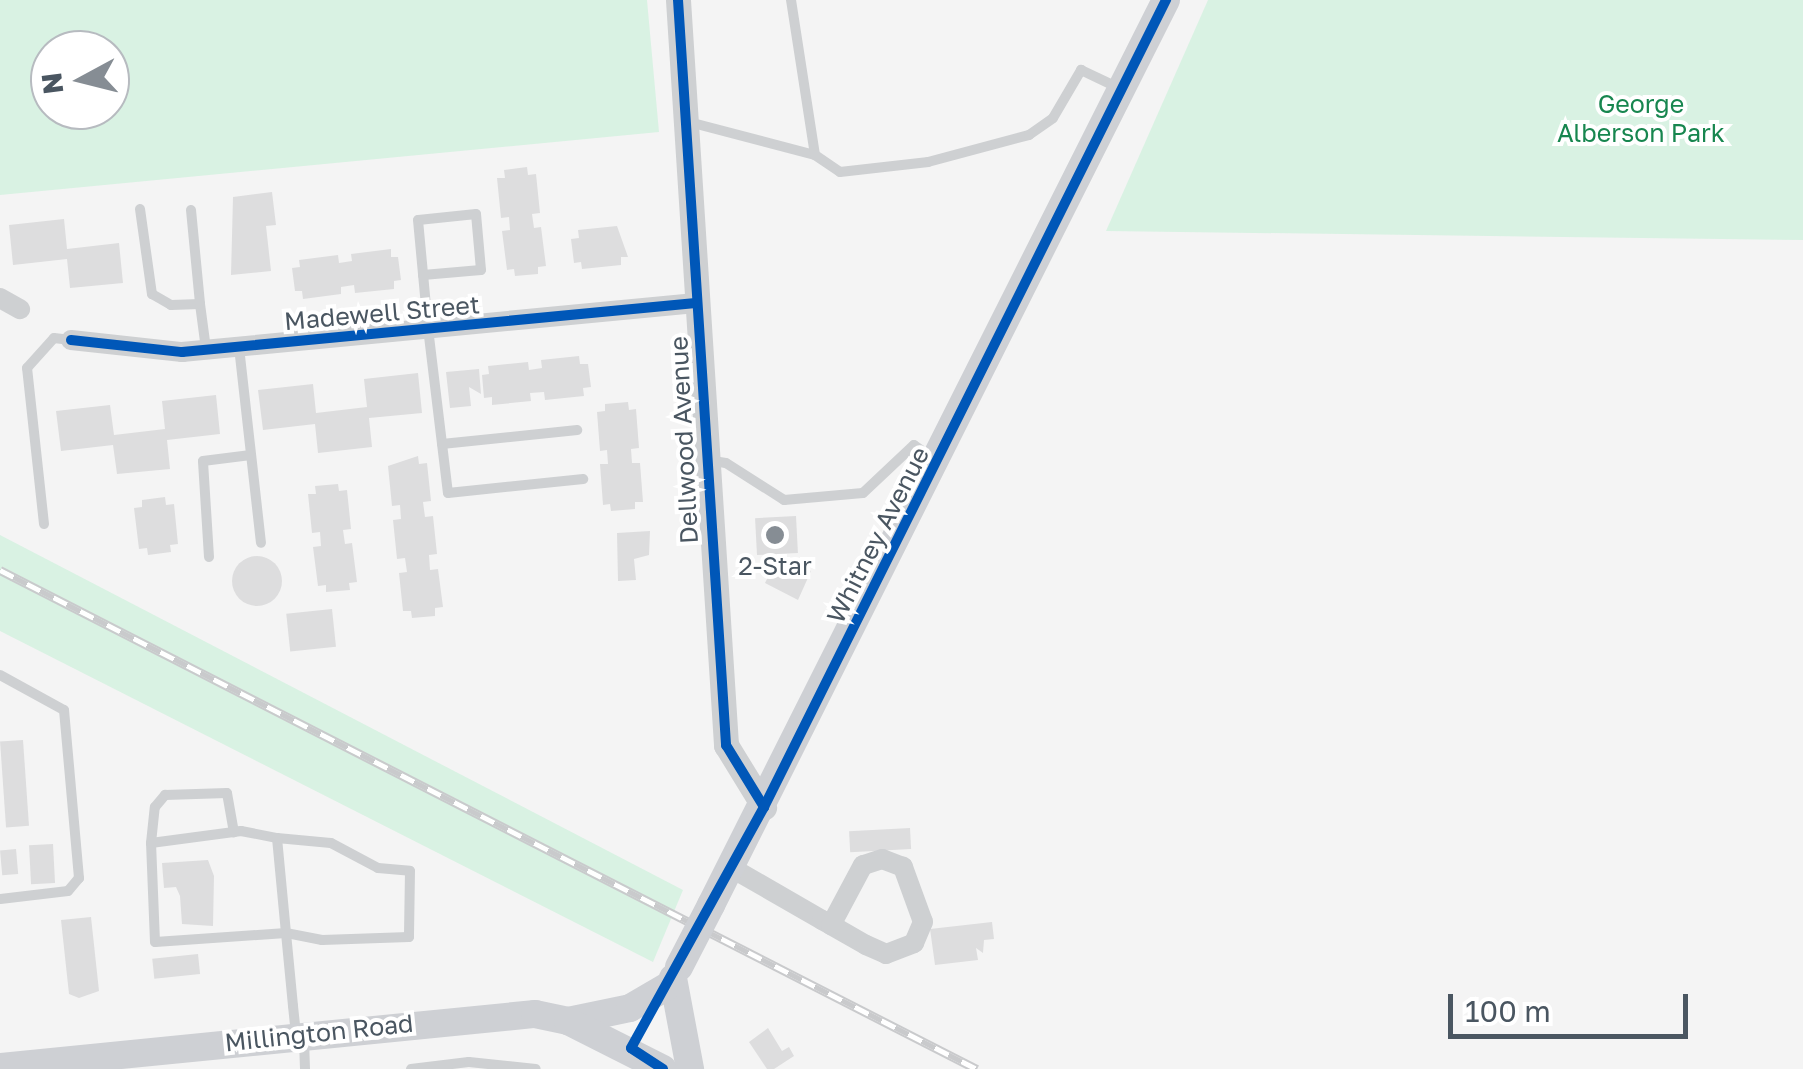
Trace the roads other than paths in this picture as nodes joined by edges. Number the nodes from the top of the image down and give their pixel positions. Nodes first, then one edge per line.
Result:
1 (678, 0) edge
2 (790, 0) edge
3 (1166, 0) edge
4 (1126, 90) junction
5 (688, 122) junction
6 (815, 155) junction
7 (140, 208) dead end
8 (190, 210) dead end
9 (423, 275) junction
10 (0, 298) edge
11 (696, 303) junction
12 (200, 304) junction
13 (20, 308) dead end
14 (428, 328) junction
15 (71, 340) joint
16 (239, 346) junction
17 (206, 349) junction
18 (576, 430) dead end
19 (442, 444) junction
20 (251, 455) junction
21 (706, 460) junction
22 (938, 462) junction
23 (583, 480) dead end
24 (44, 524) dead end
25 (261, 543) dead end
26 (209, 557) dead end
27 (0, 675) edge
28 (764, 807) junction
29 (234, 832) junction
30 (277, 838) junction
31 (152, 843) junction
32 (730, 867) junction
33 (0, 899) edge
34 (831, 925) junction
35 (286, 933) junction
36 (673, 977) junction
37 (568, 1021) junction
38 (300, 1035) junction
39 (631, 1048) junction
40 (63, 1064) edge
41 (0, 1067) edge
42 (446, 1067) edge
43 (306, 1069) edge
44 (412, 1069) edge
45 (536, 1069) edge
46 (663, 1069) edge
47 (690, 1069) edge

1 - 5 street, Dellwood Avenue
2 - 6 lane
3 - 4 main road, Whitney Avenue
4 - 6 lane
4 - 22 main road, Whitney Avenue
5 - 6 lane
5 - 11 street, Dellwood Avenue
7 - 12 lane
8 - 12 lane
9 - 9 lane
9 - 14 lane
10 - 13 street
11 - 14 street, Madewell Street
11 - 21 street, Dellwood Avenue
12 - 17 lane
14 - 16 street, Madewell Street
14 - 19 lane
15 - 17 street, Madewell Street
15 - 24 lane
16 - 17 street, Madewell Street
16 - 20 lane
18 - 19 lane
19 - 23 lane
20 - 25 lane
20 - 26 lane
21 - 22 lane
21 - 28 street, Dellwood Avenue
22 - 28 main road, Whitney Avenue
27 - 33 lane
28 - 32 main road, Whitney Avenue
29 - 30 lane
29 - 31 lane
29 - 31 lane
30 - 35 lane
30 - 35 lane
31 - 35 lane
32 - 34 street
32 - 36 main road, Whitney Avenue, bridge
34 - 34 street
35 - 38 lane
36 - 37 main road
36 - 39 main road, Whitney Avenue
36 - 47 main road
37 - 38 main road, Millington Road
37 - 39 main road, Millington Road
38 - 40 main road, Millington Road
38 - 43 lane
39 - 46 main road
40 - 41 main road, Millington Road
42 - 44 lane
42 - 45 lane

